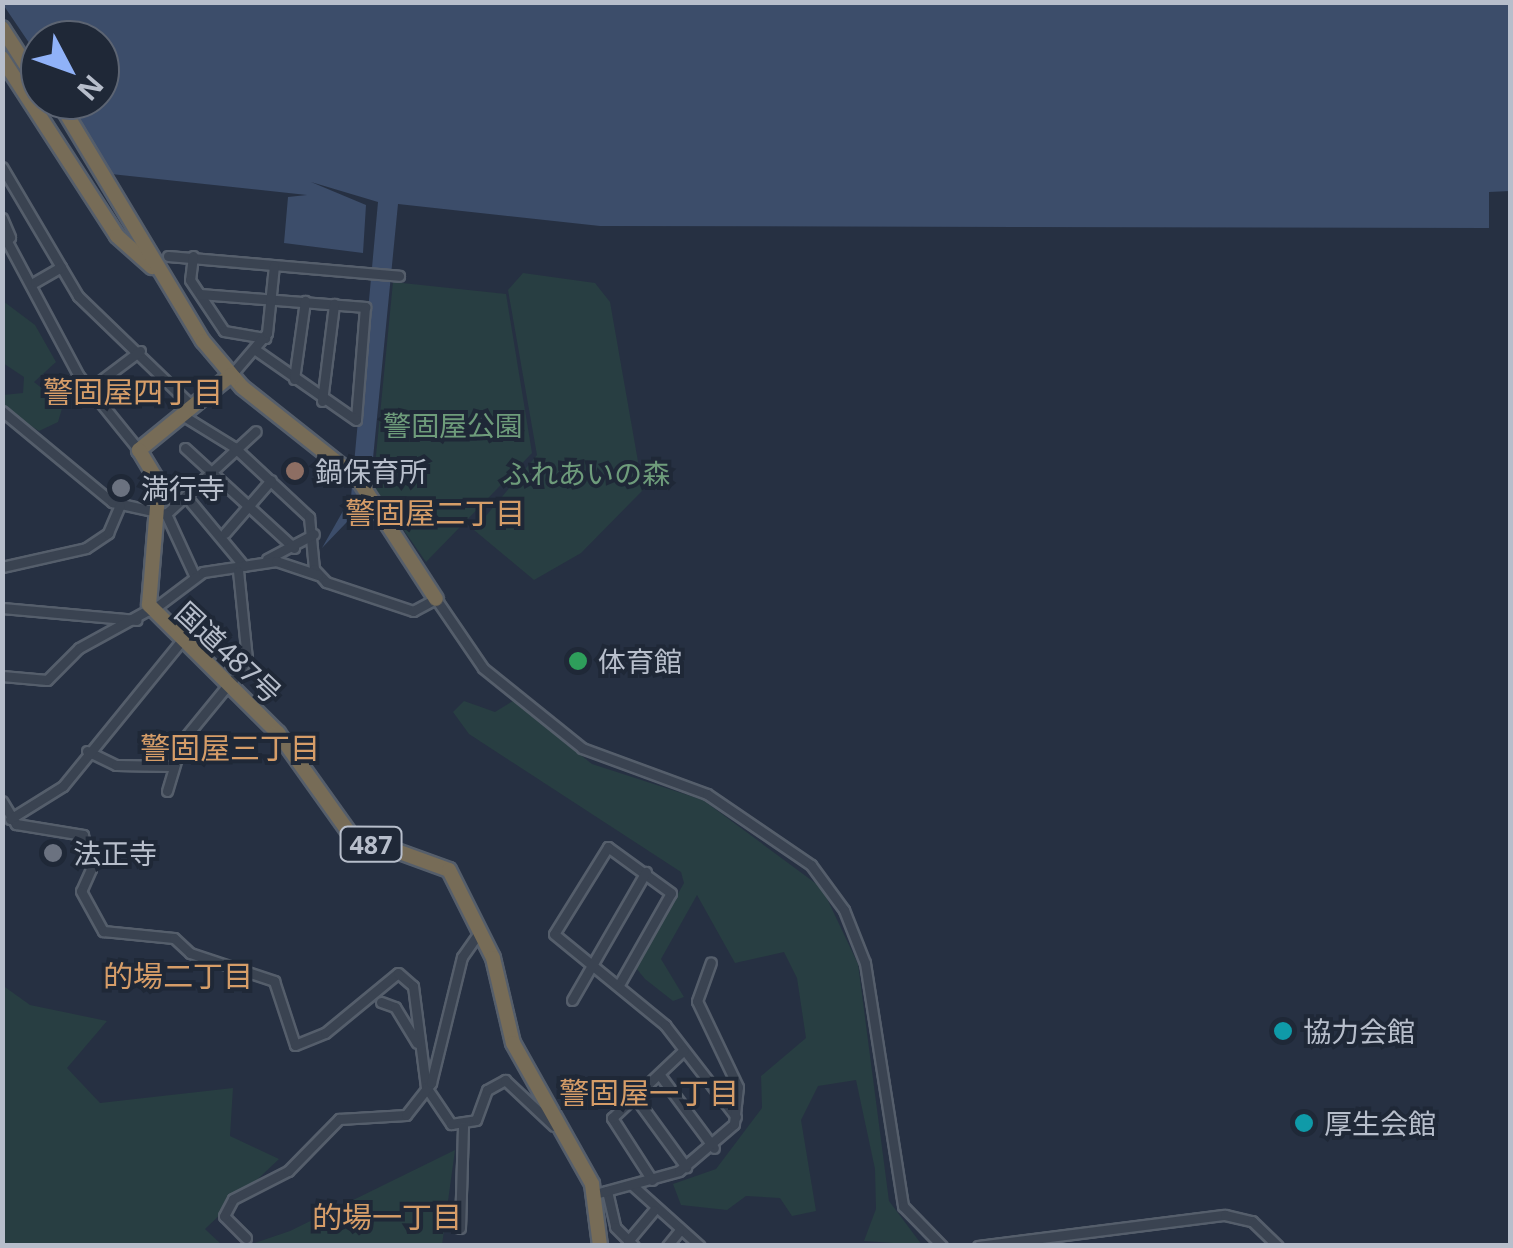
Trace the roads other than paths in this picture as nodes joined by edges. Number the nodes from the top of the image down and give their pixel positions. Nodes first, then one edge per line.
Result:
1 (2, 16) edge
2 (2, 28) edge
3 (20, 43) edge
4 (20, 56) edge
5 (2, 58) edge
6 (61, 120) edge
7 (70, 120) edge
8 (2, 167) edge
9 (2, 218) edge
10 (6, 236) edge
11 (168, 256) dead end
12 (193, 256) junction
13 (274, 266) junction
14 (61, 267) junction
15 (157, 270) junction
16 (396, 276) dead end
17 (35, 282) junction
18 (200, 294) junction
19 (271, 298) junction
20 (305, 302) junction
21 (334, 304) junction
22 (265, 338) junction
23 (140, 351) junction
24 (256, 351) junction
25 (231, 375) junction
26 (294, 379) junction
27 (88, 390) junction
28 (322, 400) junction
29 (187, 410) junction
30 (2, 412) edge
31 (256, 431) dead end
32 (185, 448) dead end
33 (138, 450) junction
34 (237, 450) junction
35 (213, 474) junction
36 (271, 480) junction
37 (188, 500) junction
38 (120, 504) junction
39 (248, 506) junction
40 (161, 513) junction
41 (224, 533) junction
42 (314, 534) junction
43 (294, 548) junction
44 (260, 561) junction
45 (2, 567) edge
46 (241, 568) junction
47 (194, 575) junction
48 (318, 575) junction
49 (436, 599) junction
50 (3, 605) edge
51 (151, 610) junction
52 (136, 620) junction
53 (179, 644) junction
54 (2, 676) edge
55 (227, 687) junction
56 (87, 751) junction
57 (171, 766) junction
58 (168, 791) dead end
59 (2, 801) edge
60 (10, 819) junction
61 (614, 849) junction
62 (646, 872) junction
63 (480, 931) junction
64 (606, 939) junction
65 (592, 962) junction
66 (711, 962) dead end
67 (620, 983) junction
68 (572, 1000) dead end
69 (380, 1002) dead end
70 (417, 1043) junction
71 (684, 1050) junction
72 (659, 1074) junction
73 (426, 1088) junction
74 (635, 1096) junction
75 (736, 1117) junction
76 (464, 1126) junction
77 (564, 1134) junction
78 (714, 1148) junction
79 (686, 1167) junction
80 (652, 1180) junction
81 (632, 1184) junction
82 (601, 1192) junction
83 (654, 1210) junction
84 (460, 1228) dead end
85 (679, 1231) junction
86 (246, 1238) dead end
87 (631, 1243) edge
88 (600, 1246) edge
89 (667, 1246) edge
90 (700, 1246) edge
91 (942, 1246) edge
92 (978, 1246) edge
93 (1278, 1246) edge

1 - 3 highway
2 - 4 highway
5 - 15 highway
6 - 15 highway
7 - 15 highway
8 - 14 street
9 - 10 street
10 - 17 street
11 - 12 street
12 - 13 street
12 - 18 street
13 - 16 street
13 - 19 street
14 - 17 street
14 - 23 street
15 - 25 highway
17 - 27 street
18 - 19 street
18 - 22 street
19 - 20 street
19 - 22 street
20 - 21 street
20 - 26 street
21 - 28 street
21 - 28 street
22 - 24 street
23 - 27 street
23 - 29 street
24 - 25 street
24 - 26 street
25 - 29 highway
25 - 49 highway
26 - 28 street
27 - 33 street
29 - 33 highway
29 - 34 street
30 - 38 street
31 - 34 street
32 - 35 street
33 - 40 highway, 国道487号
34 - 35 street
34 - 36 street
35 - 37 street
35 - 39 street
36 - 39 street
36 - 42 street
37 - 40 street
37 - 41 street
38 - 40 street
38 - 45 street
39 - 41 street
39 - 43 street
40 - 47 street
40 - 51 highway, 国道487号
41 - 46 street
42 - 43 street
42 - 48 street
43 - 44 street
44 - 46 street
44 - 48 street
46 - 47 street
46 - 55 street
47 - 51 street
48 - 49 street
49 - 91 street
50 - 52 street
51 - 52 street
51 - 53 highway, 国道487号 / 487
52 - 54 street
53 - 55 highway, 国道487号 / 487
53 - 56 street
55 - 57 street
55 - 63 highway, 国道487号 / 487
56 - 57 street
56 - 60 street
57 - 58 street
59 - 60 street
60 - 70 street
61 - 62 street
61 - 64 street
61 - 65 street
62 - 64 street
62 - 67 street
63 - 73 street
63 - 77 highway, 国道487号 / 487
64 - 65 street
65 - 67 street
65 - 68 street
66 - 75 street
67 - 71 street
69 - 70 street
70 - 73 street
71 - 72 street
71 - 75 street
72 - 74 street
72 - 78 street
73 - 76 street
73 - 86 street
74 - 79 street
74 - 80 street
75 - 78 street
76 - 77 street
76 - 84 street
77 - 82 highway, 国道487号 / 487
78 - 79 street
79 - 80 street
80 - 81 street
81 - 82 street
81 - 83 street
82 - 87 street
82 - 88 highway, 国道487号 / 487
83 - 85 street
83 - 87 street
85 - 89 street
85 - 90 street
92 - 93 street

